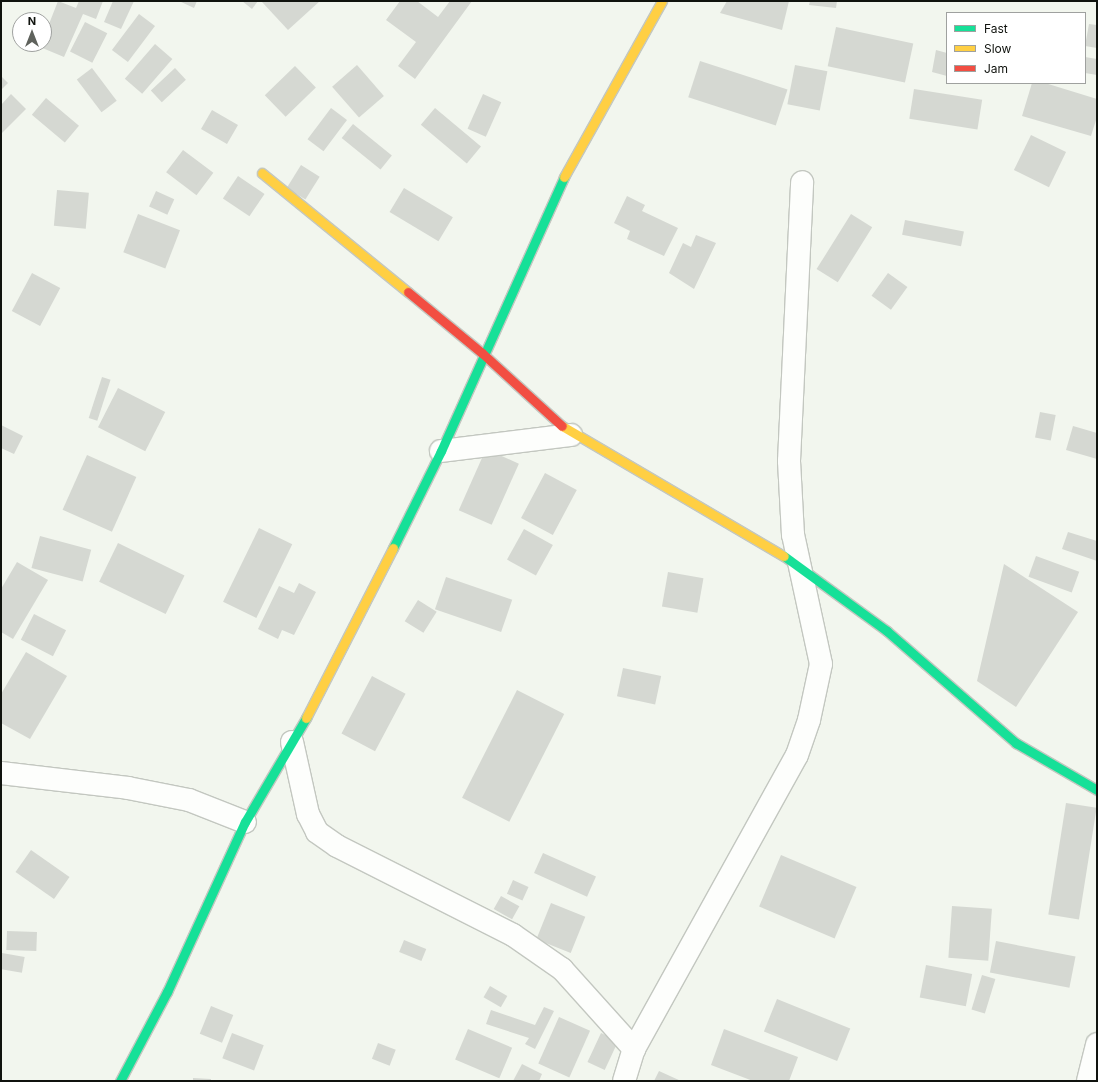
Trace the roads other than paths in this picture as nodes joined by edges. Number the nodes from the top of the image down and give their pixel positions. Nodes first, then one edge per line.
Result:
1 (662, 1) edge
2 (262, 173) dead end
3 (802, 182) dead end
4 (482, 353) junction
5 (571, 435) junction
6 (441, 450) junction
7 (801, 566) junction
8 (292, 742) junction
9 (1, 773) edge
10 (1097, 790) edge
11 (245, 822) junction
12 (1097, 1044) edge
13 (634, 1049) junction
14 (120, 1081) edge
15 (624, 1081) edge
16 (1088, 1081) edge

1 - 4 street
2 - 4 street
3 - 7 street
4 - 5 street
4 - 6 street
5 - 6 street
5 - 7 street
6 - 8 street
7 - 10 street
7 - 13 street
8 - 11 street
8 - 13 street
9 - 11 street
11 - 14 street
12 - 16 street
13 - 15 street

